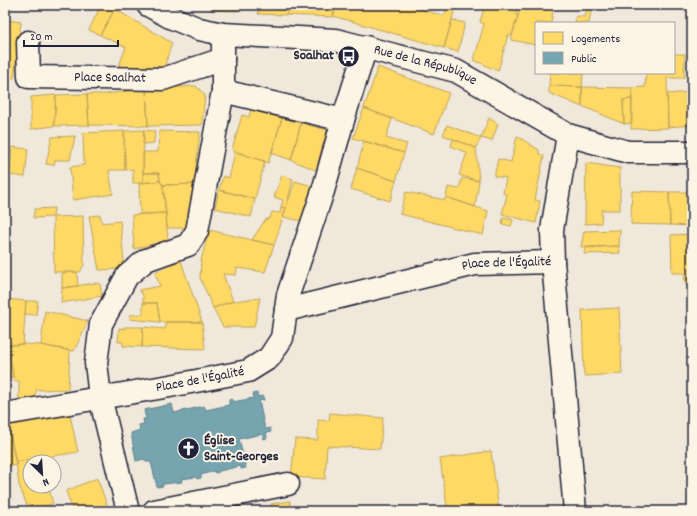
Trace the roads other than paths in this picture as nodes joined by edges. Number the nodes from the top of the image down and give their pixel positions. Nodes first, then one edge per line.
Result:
1 (148, 5) edge
2 (223, 34) junction
3 (28, 42) dead end
4 (366, 47) junction
5 (223, 59) junction
6 (223, 91) junction
7 (343, 120) junction
8 (568, 135) junction
9 (692, 152) edge
10 (554, 262) junction
11 (286, 310) junction
12 (100, 397) junction
13 (5, 414) edge
14 (288, 484) dead end
15 (128, 511) edge
16 (154, 511) edge
17 (575, 511) edge

1 - 2 street, Rue de la République
2 - 4 street, Rue de la République
2 - 5 street
3 - 5 street, Place Soalhat
4 - 7 street
4 - 8 street, Rue de la République
5 - 6 street
6 - 7 street
6 - 12 street
7 - 11 street, Place de l'Égalité
8 - 9 street, Rue de la République
8 - 10 street
10 - 11 street, Place de l'Égalité
10 - 17 street, Place de l'Égalité
11 - 12 street, Place de l'Égalité
12 - 13 street, Place de l'Égalité
12 - 15 street
14 - 16 street

